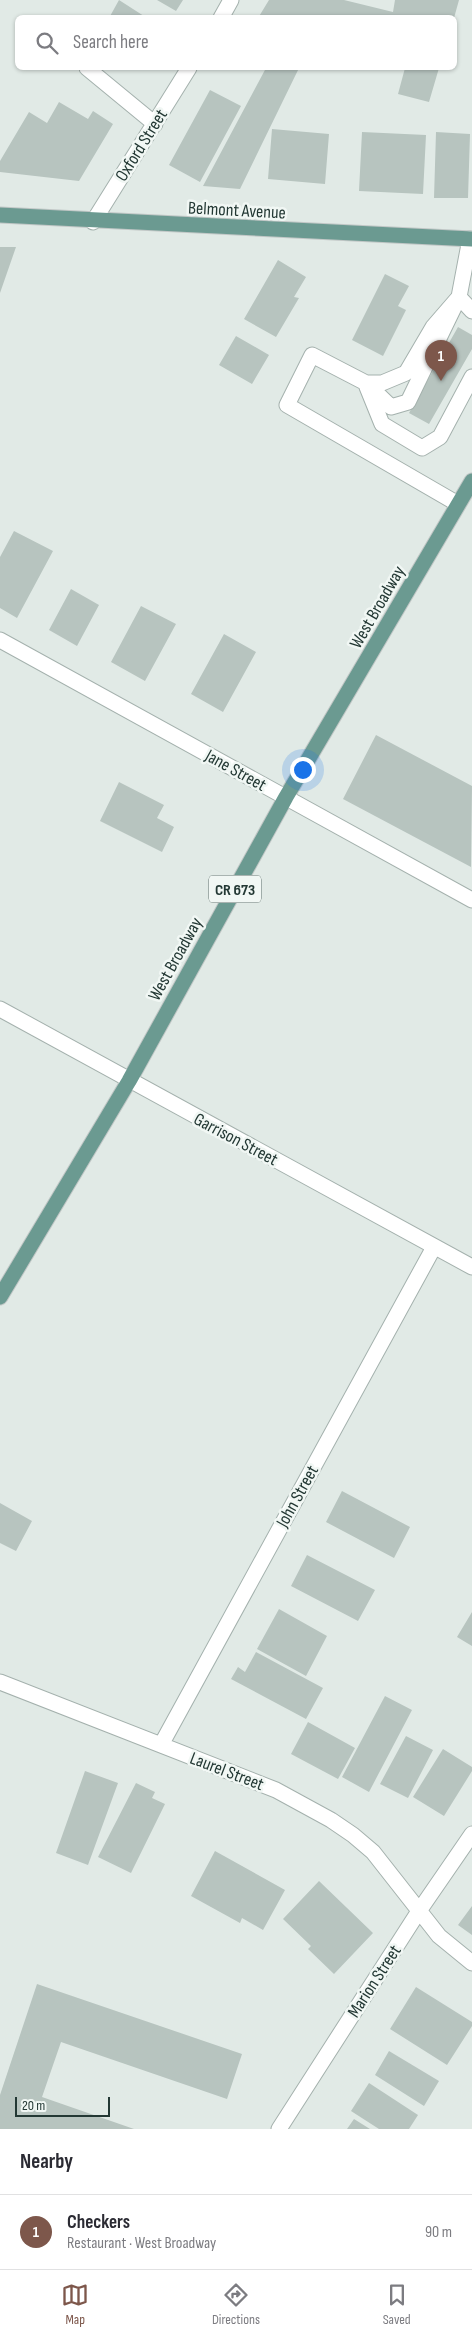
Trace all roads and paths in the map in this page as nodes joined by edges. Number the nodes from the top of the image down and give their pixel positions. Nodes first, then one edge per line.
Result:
1 (232, 0) edge
2 (223, 15) edge
3 (89, 70) edge
4 (189, 70) edge
5 (155, 124) junction
6 (0, 215) edge
7 (93, 222) junction
8 (471, 239) edge
9 (459, 297) junction
10 (472, 311) edge
11 (472, 377) edge
12 (366, 384) junction
13 (472, 481) edge
14 (458, 504) junction
15 (0, 640) edge
16 (286, 797) junction
17 (472, 900) edge
18 (0, 1009) edge
19 (129, 1081) junction
20 (434, 1247) junction
21 (472, 1268) edge
22 (0, 1297) edge
23 (0, 1682) edge
24 (161, 1746) junction
25 (472, 1834) edge
26 (419, 1911) junction
27 (472, 1963) edge
28 (279, 2129) edge

1 - 2 street
3 - 5 street
4 - 5 street, Oxford Street
5 - 7 street, Oxford Street
6 - 7 main road, Belmont Avenue
7 - 8 main road, Belmont Avenue
8 - 9 street
9 - 10 street
9 - 12 street
9 - 12 street
11 - 12 street
12 - 14 street
13 - 14 main road, West Broadway / CR 673
14 - 16 main road, West Broadway / CR 673
15 - 16 street, Jane Street
16 - 17 street, Jane Street
16 - 19 main road, West Broadway / CR 673
18 - 19 street, Garrison Street
19 - 20 street, Garrison Street
19 - 22 main road, West Broadway / CR 673
20 - 21 street, Garrison Street
20 - 24 street, John Street
23 - 24 street, Laurel Street
24 - 26 street, Laurel Street
25 - 26 street, Marion Street
26 - 27 street, Laurel Street
26 - 28 street, Marion Street

